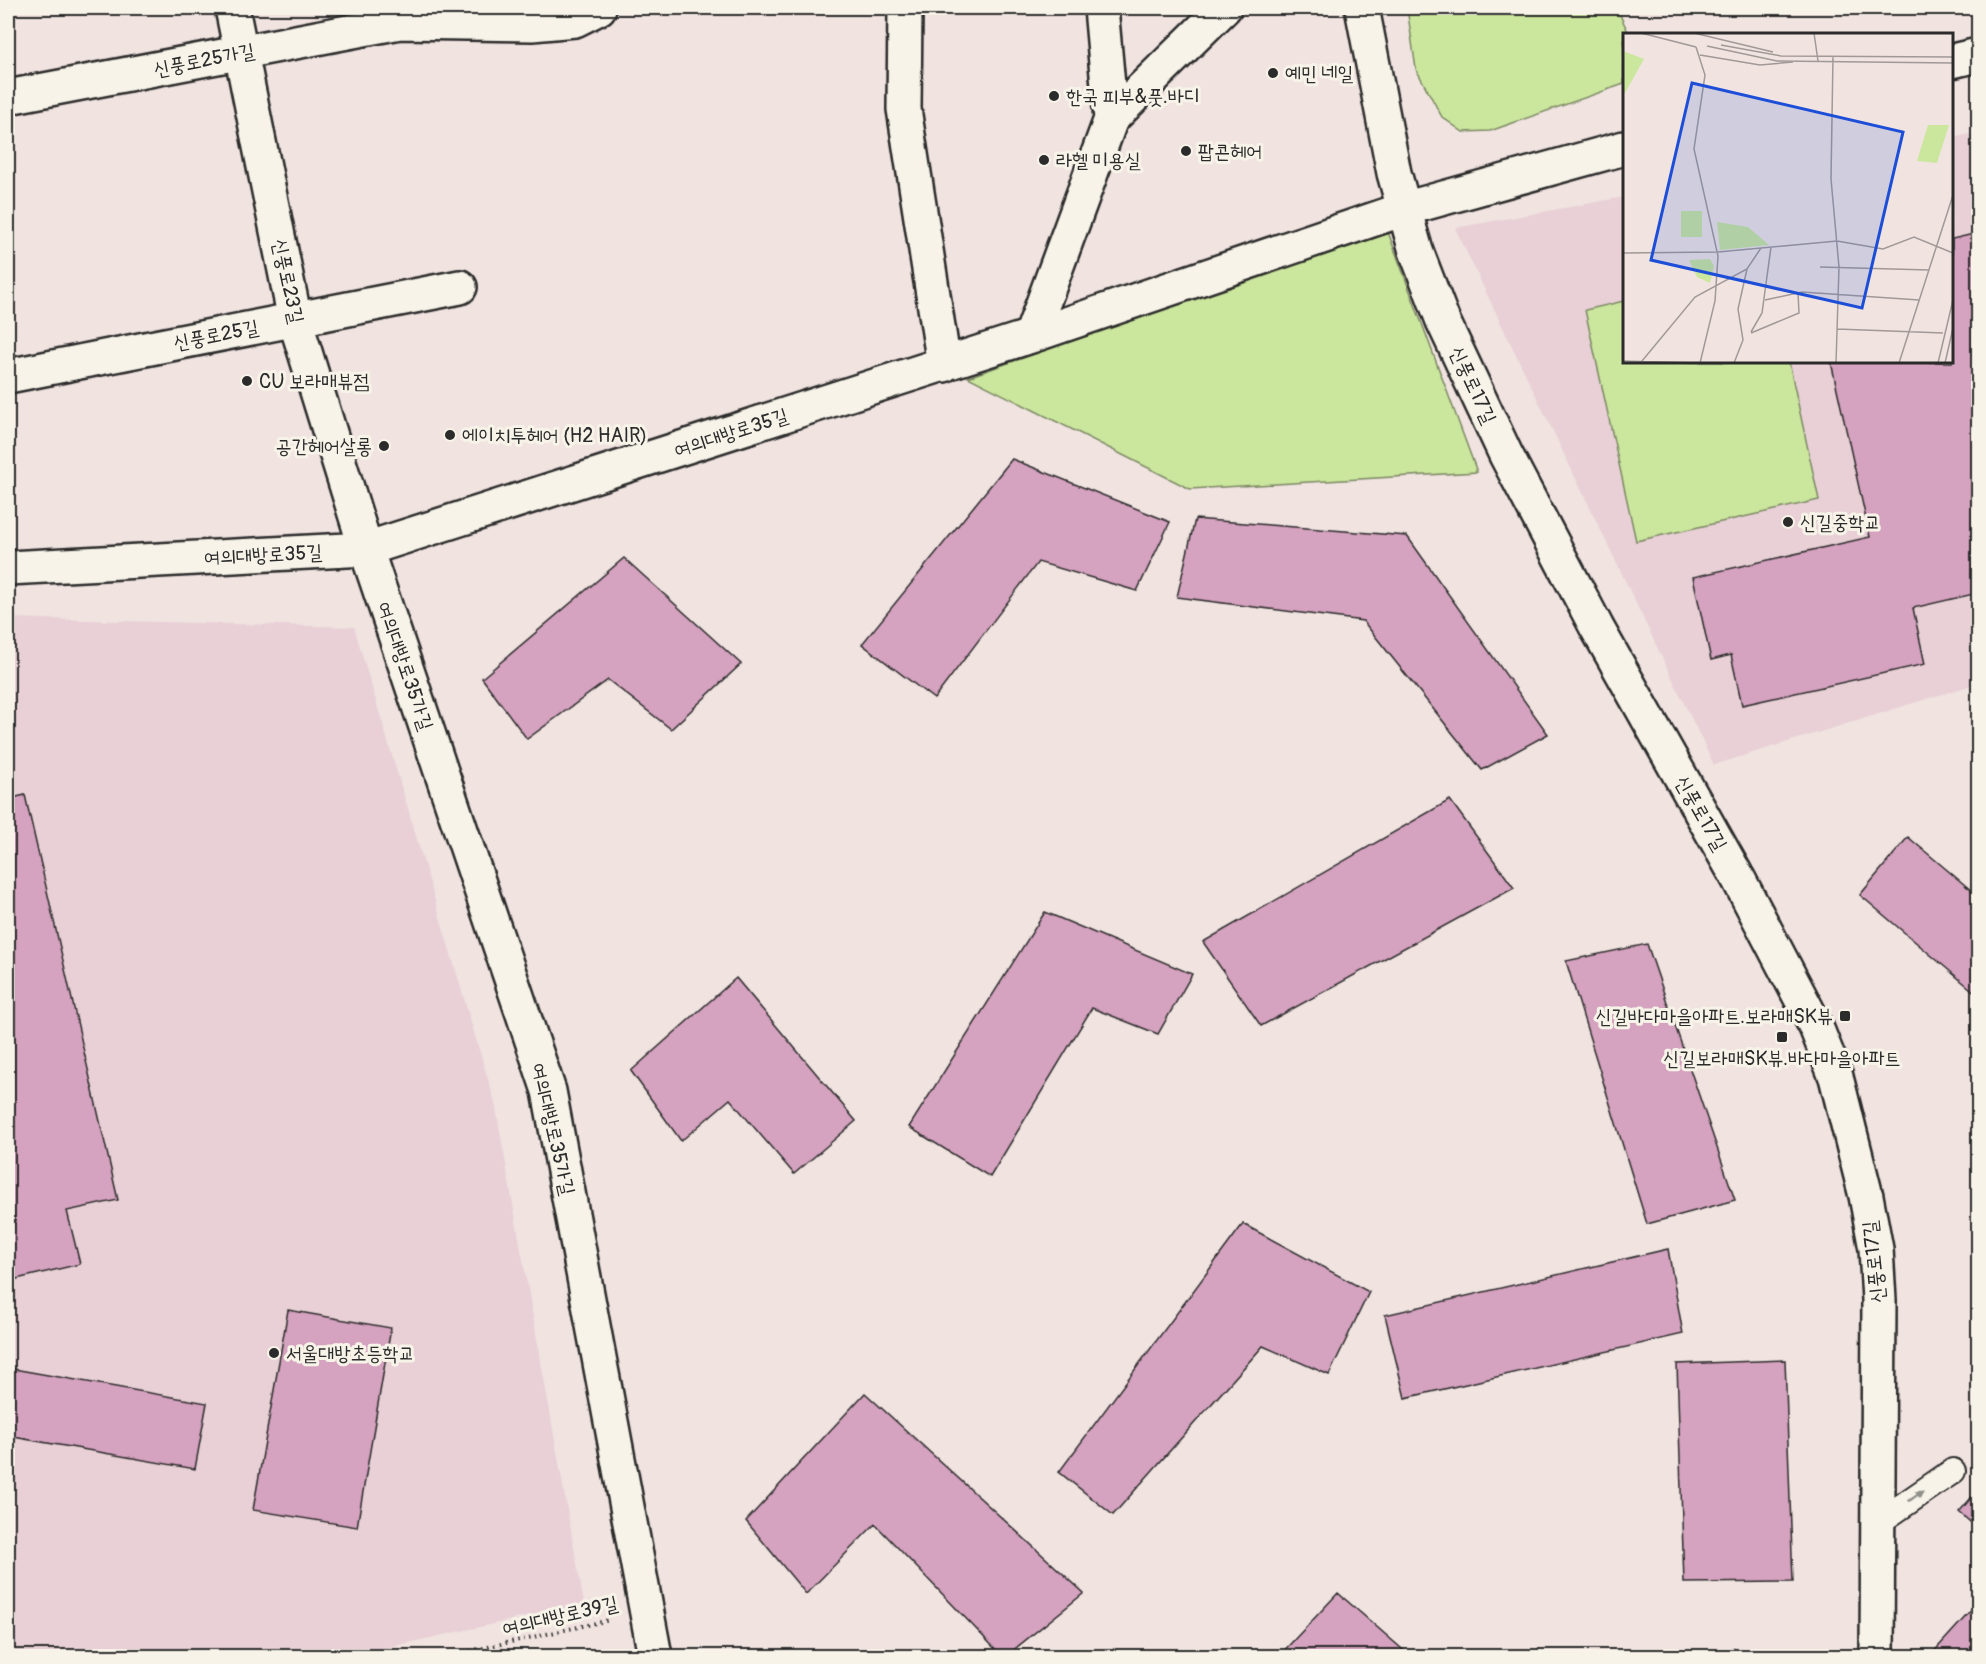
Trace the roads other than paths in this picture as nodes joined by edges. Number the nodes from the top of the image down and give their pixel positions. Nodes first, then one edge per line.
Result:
1 (232, 8) edge
2 (599, 8) edge
3 (904, 8) edge
4 (1101, 8) edge
5 (1224, 8) edge
6 (1362, 8) edge
7 (241, 52) junction
8 (1978, 54) edge
9 (1953, 61) edge
10 (8, 97) edge
11 (1111, 119) junction
12 (1623, 148) edge
13 (1404, 209) junction
14 (460, 287) dead end
15 (295, 320) junction
16 (1031, 336) junction
17 (944, 365) junction
18 (8, 376) edge
19 (366, 549) junction
20 (8, 568) edge
21 (1953, 1471) dead end
22 (1879, 1522) junction
23 (655, 1656) edge
24 (1877, 1656) edge

1 - 7 street, 신풍로23길
2 - 7 street, 신풍로25가길
3 - 17 street
4 - 11 street
5 - 11 street
6 - 13 street, 신풍로17길
7 - 10 street, 신풍로25가길
7 - 15 street, 신풍로23길
8 - 9 street
11 - 16 street
12 - 13 street, 여의대방로35길
13 - 16 street, 여의대방로35길
13 - 22 street, 신풍로17길
14 - 15 street, 신풍로25길
15 - 18 street, 신풍로25길
15 - 19 street, 신풍로23길
16 - 17 street, 여의대방로35길
17 - 19 street, 여의대방로35길
19 - 20 street, 여의대방로35길
19 - 23 street, 여의대방로35가길
22 -> 21 lane
22 - 24 street, 신풍로17길

